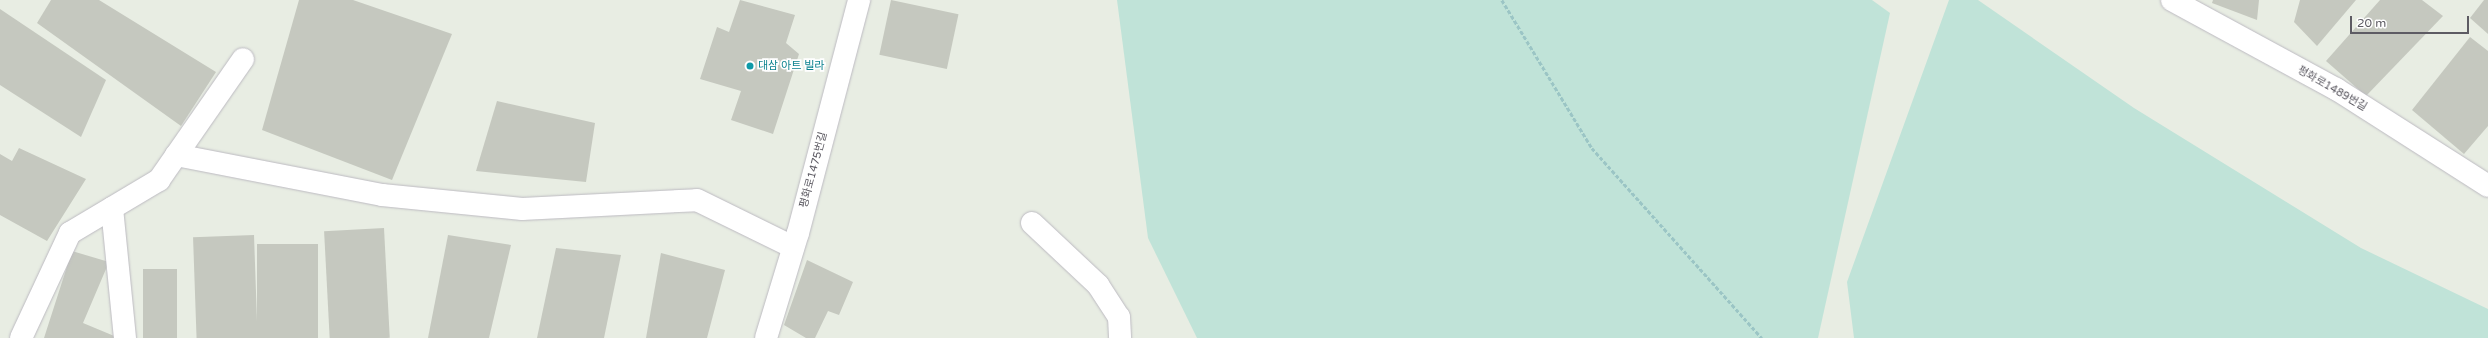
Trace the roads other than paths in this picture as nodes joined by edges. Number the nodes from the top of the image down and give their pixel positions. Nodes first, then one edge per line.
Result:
1 (859, 0) edge
2 (2172, 0) edge
3 (243, 59) dead end
4 (176, 155) junction
5 (2488, 186) edge
6 (112, 208) junction
7 (1032, 223) dead end
8 (793, 247) junction
9 (22, 336) edge
10 (125, 338) edge
11 (766, 338) edge
12 (1120, 338) edge

1 - 8 street, 평화로1475번길
2 - 5 street, 평화로1489번길
3 - 4 street
4 - 6 street
4 - 8 street
6 - 9 street
6 - 10 street
7 - 12 street
8 - 11 street, 평화로1475번길

